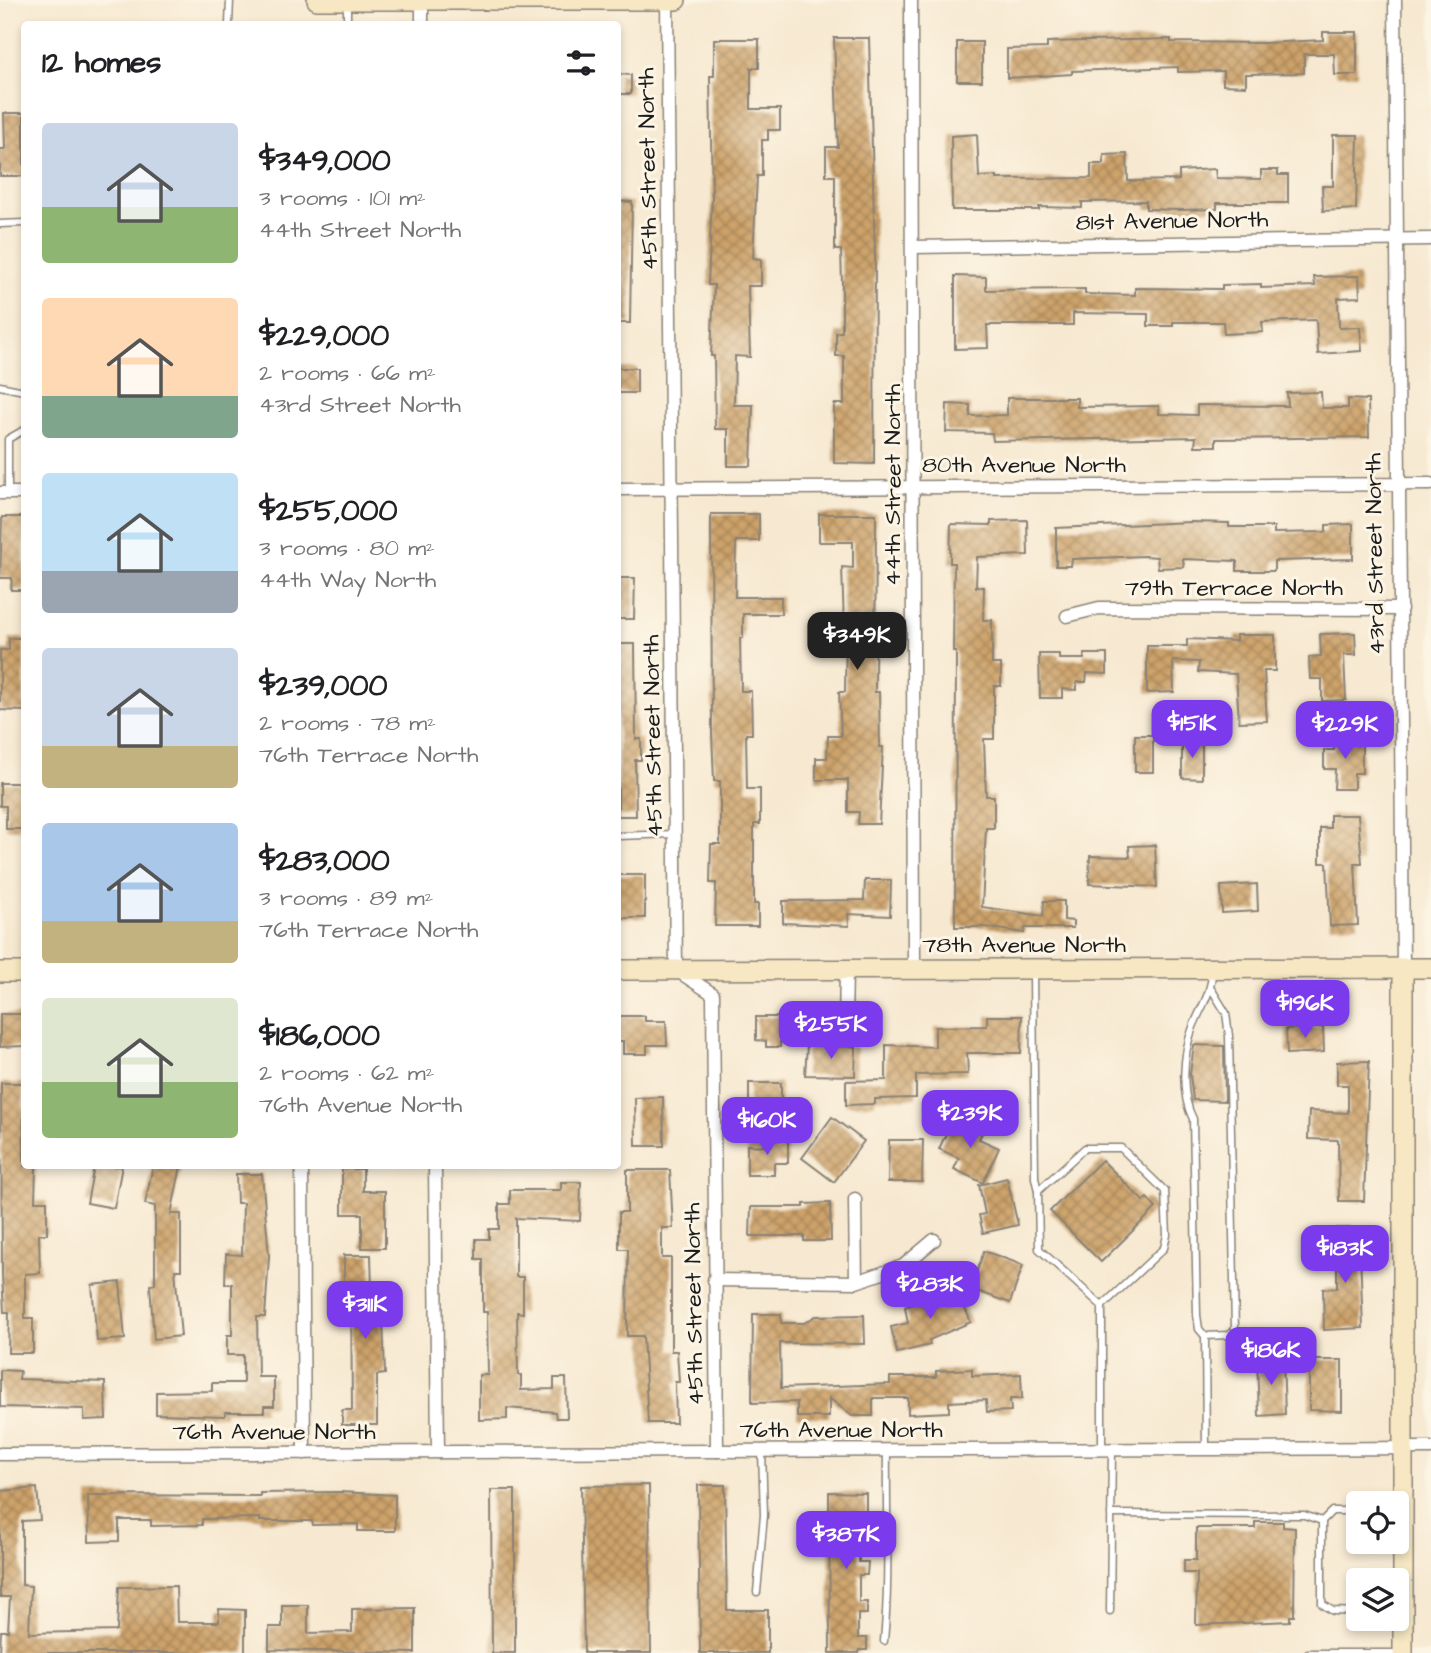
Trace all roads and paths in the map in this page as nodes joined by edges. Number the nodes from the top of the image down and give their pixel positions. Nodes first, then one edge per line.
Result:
1 (230, 0) edge
2 (317, 0) edge
3 (347, 0) edge
4 (422, 0) edge
5 (667, 0) edge
6 (676, 0) edge
7 (911, 0) edge
8 (1395, 0) edge
9 (229, 21) edge
10 (347, 21) edge
11 (422, 21) edge
12 (21, 223) edge
13 (0, 224) edge
14 (1396, 239) junction
15 (1431, 239) edge
16 (913, 247) junction
17 (0, 386) edge
18 (21, 390) edge
19 (21, 431) edge
20 (0, 434) edge
21 (8, 439) junction
22 (1396, 484) junction
23 (1431, 484) edge
24 (915, 487) junction
25 (621, 489) edge
26 (672, 489) junction
27 (4, 493) edge
28 (1401, 609) junction
29 (1067, 616) dead end
30 (675, 834) junction
31 (621, 836) edge
32 (1403, 968) junction
33 (1431, 968) edge
34 (1212, 969) junction
35 (621, 970) edge
36 (676, 970) junction
37 (846, 970) junction
38 (914, 970) junction
39 (1033, 970) junction
40 (0, 972) edge
41 (21, 972) edge
42 (1212, 990) junction
43 (845, 1023) dead end
44 (302, 1169) edge
45 (435, 1169) edge
46 (1038, 1191) junction
47 (855, 1199) dead end
48 (934, 1240) dead end
49 (714, 1280) junction
50 (856, 1282) junction
51 (1102, 1306) junction
52 (1205, 1336) junction
53 (1405, 1448) junction
54 (1431, 1448) edge
55 (1206, 1449) junction
56 (1107, 1450) junction
57 (717, 1451) junction
58 (762, 1451) junction
59 (887, 1451) junction
60 (438, 1452) junction
61 (304, 1453) junction
62 (0, 1454) edge
63 (1402, 1491) edge
64 (1346, 1511) edge
65 (1111, 1514) junction
66 (1322, 1521) junction
67 (758, 1592) dead end
68 (1110, 1611) dead end
69 (1346, 1612) edge
70 (1401, 1631) edge
71 (884, 1641) dead end
72 (1308, 1653) edge
73 (1403, 1653) edge

1 - 9 lane
2 - 3 street
3 - 4 street
3 - 10 lane
4 - 5 street
4 - 11 street
5 - 6 street
5 - 26 street, 45th Street North
7 - 16 street, 44th Street North
8 - 14 street, 43rd Street North
12 - 13 lane
14 - 15 street, 81st Avenue North
14 - 16 street, 81st Avenue North
14 - 22 street, 43rd Street North
16 - 24 street, 44th Street North
17 - 18 lane
19 - 21 lane
20 - 21 lane
21 - 27 lane
22 - 23 street, 80th Avenue North
22 - 24 street, 80th Avenue North
22 - 28 street, 43rd Street North
24 - 26 street, 80th Avenue North
24 - 38 street, 44th Street North
25 - 26 street, 80th Avenue North
26 - 30 street, 45th Street North
28 - 29 street, 79th Terrace North
28 - 32 street, 43rd Street North
30 - 31 lane
30 - 36 street, 45th Street North
32 - 33 street, 78th Avenue North
32 - 34 street, 78th Avenue North
32 - 53 street, 43rd Street North
34 - 39 street, 78th Avenue North
34 - 42 lane
35 - 36 street, 78th Avenue North
36 - 37 street, 78th Avenue North
36 - 49 street, 45th Street North
37 - 38 street, 78th Avenue North
37 - 43 street
38 - 39 street, 78th Avenue North
39 - 46 lane
40 - 41 street
42 - 52 lane
42 - 52 lane
44 - 61 street
45 - 60 street
46 - 51 lane
46 - 51 lane
47 - 50 street
48 - 50 street
49 - 50 street
49 - 57 street, 45th Street North
51 - 56 lane
52 - 55 lane
53 - 54 street, 76th Avenue North
53 - 55 street, 76th Avenue North
53 - 63 street, 43rd Street North
55 - 56 street, 76th Avenue North
56 - 59 street, 76th Avenue North
56 - 65 lane
57 - 58 street, 76th Avenue North
57 - 60 street, 76th Avenue North
58 - 59 street, 76th Avenue North
58 - 67 lane
59 - 71 lane
60 - 61 street, 76th Avenue North
61 - 62 street, 76th Avenue North
64 - 66 lane
65 - 66 lane
65 - 68 lane
66 - 69 lane
70 - 73 street, 43rd Street North
72 - 73 lane

